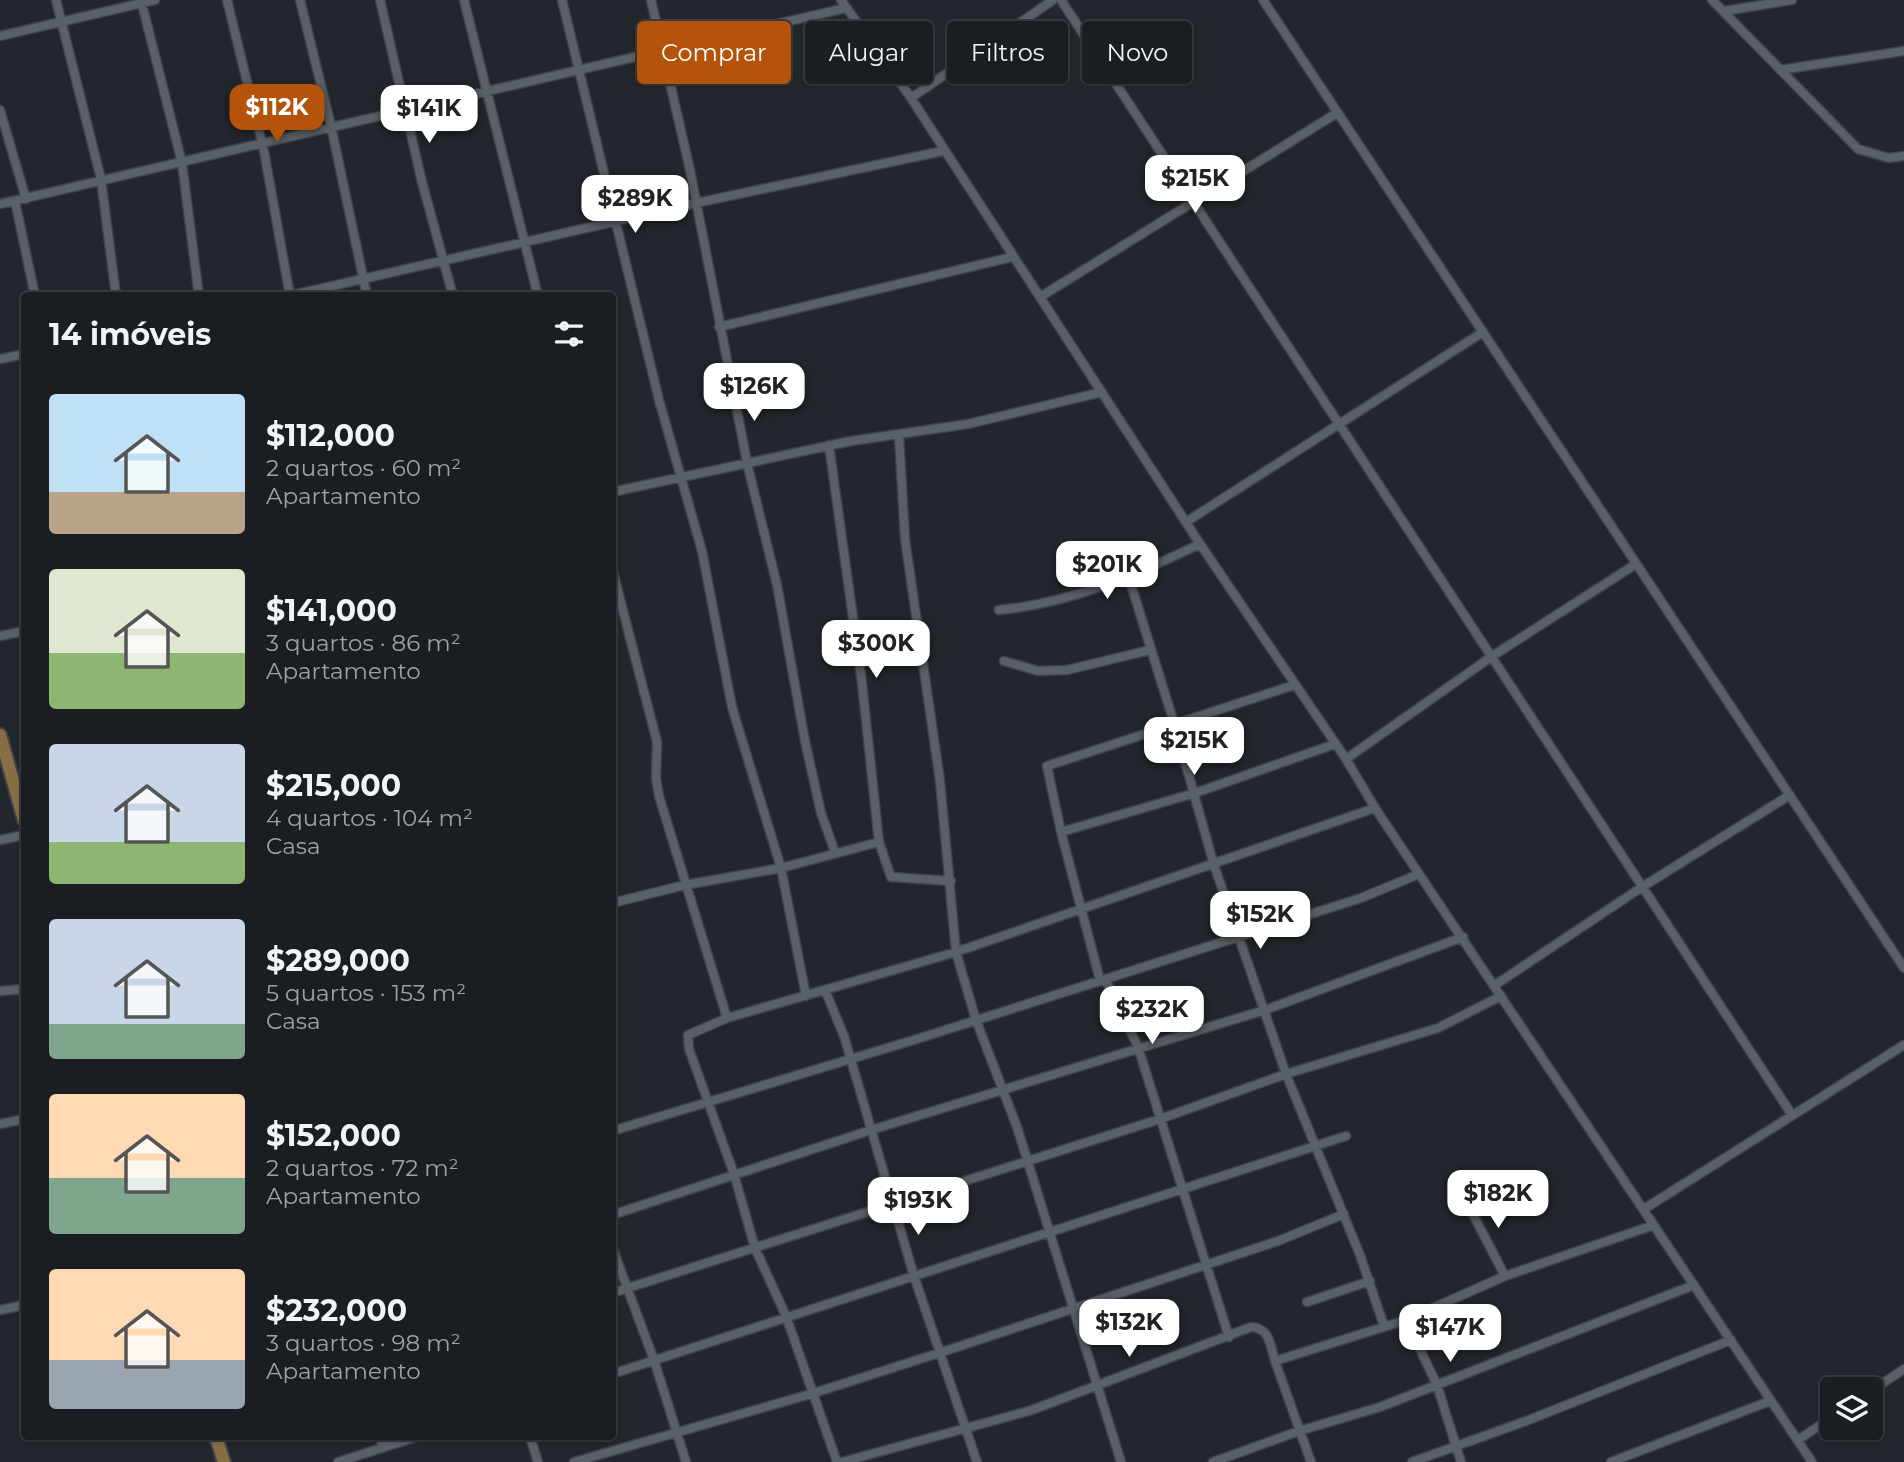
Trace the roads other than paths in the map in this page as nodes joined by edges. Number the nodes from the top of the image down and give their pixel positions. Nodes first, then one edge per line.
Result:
1 (56, 0) edge
2 (155, 0) edge
3 (228, 0) edge
4 (300, 0) edge
5 (380, 0) edge
6 (464, 0) edge
7 (562, 0) edge
8 (651, 0) edge
9 (1053, 0) edge
10 (1061, 0) edge
11 (1263, 0) edge
12 (1712, 0) edge
13 (1791, 0) edge
14 (141, 1) edge
15 (844, 4) edge
16 (1724, 11) junction
17 (60, 20) junction
18 (655, 21) edge
19 (780, 21) edge
20 (0, 36) edge
21 (1904, 51) edge
22 (637, 58) edge
23 (1780, 70) junction
24 (579, 71) junction
25 (669, 84) edge
26 (486, 91) junction
27 (911, 98) junction
28 (0, 110) edge
29 (408, 111) junction
30 (1337, 113) junction
31 (331, 126) junction
32 (262, 142) junction
33 (943, 151) junction
34 (1904, 156) edge
35 (182, 163) junction
36 (101, 179) junction
37 (26, 199) junction
38 (1192, 200) junction
39 (15, 201) junction
40 (696, 203) junction
41 (0, 204) edge
42 (617, 222) junction
43 (524, 241) junction
44 (1012, 257) junction
45 (444, 260) junction
46 (363, 277) junction
47 (34, 292) edge
48 (115, 292) edge
49 (199, 292) edge
50 (288, 292) edge
51 (305, 292) edge
52 (366, 292) edge
53 (452, 292) edge
54 (537, 292) edge
55 (1040, 297) junction
56 (719, 327) junction
57 (1483, 332) junction
58 (21, 355) edge
59 (0, 359) edge
60 (1102, 392) junction
61 (1339, 424) junction
62 (899, 436) junction
63 (829, 445) junction
64 (747, 462) junction
65 (680, 478) junction
66 (616, 491) edge
67 (1186, 522) junction
68 (1200, 544) junction
69 (1636, 564) junction
70 (1129, 578) junction
71 (616, 583) edge
72 (999, 610) dead end
73 (21, 632) edge
74 (0, 636) edge
75 (1150, 650) junction
76 (1491, 657) junction
77 (1004, 661) dead end
78 (1294, 685) junction
79 (1174, 723) junction
80 (0, 735) edge
81 (1335, 744) junction
82 (1346, 759) junction
83 (1195, 793) junction
84 (1790, 795) junction
85 (1374, 808) junction
86 (21, 809) edge
87 (1060, 832) junction
88 (21, 836) edge
89 (0, 840) edge
90 (879, 842) junction
91 (835, 852) junction
92 (1214, 865) junction
93 (781, 868) junction
94 (1419, 874) junction
95 (951, 881) junction
96 (685, 885) junction
97 (1642, 887) junction
98 (616, 902) edge
99 (1082, 910) junction
100 (1240, 936) junction
101 (1463, 937) junction
102 (956, 952) junction
103 (1904, 968) edge
104 (1100, 980) junction
105 (1495, 985) junction
106 (21, 989) edge
107 (825, 990) junction
108 (0, 991) edge
109 (806, 996) junction
110 (1502, 996) junction
111 (1265, 1010) junction
112 (727, 1018) junction
113 (976, 1020) junction
114 (1904, 1045) edge
115 (1138, 1047) junction
116 (850, 1060) junction
117 (1286, 1074) junction
118 (1003, 1090) junction
119 (707, 1100) junction
120 (1792, 1115) junction
121 (1160, 1119) junction
122 (21, 1120) edge
123 (0, 1124) edge
124 (871, 1130) junction
125 (616, 1131) edge
126 (1346, 1136) dead end
127 (1318, 1146) junction
128 (1027, 1161) junction
129 (734, 1174) junction
130 (1180, 1188) junction
131 (1464, 1197) dead end
132 (893, 1204) junction
133 (1644, 1209) junction
134 (616, 1213) edge
135 (1344, 1214) junction
136 (1654, 1225) junction
137 (1049, 1233) junction
138 (755, 1248) junction
139 (616, 1257) edge
140 (1205, 1265) junction
141 (914, 1276) junction
142 (1505, 1276) junction
143 (1370, 1281) junction
144 (1694, 1285) junction
145 (628, 1288) junction
146 (616, 1292) edge
147 (1307, 1302) dead end
148 (21, 1306) edge
149 (1073, 1306) junction
150 (0, 1310) edge
151 (786, 1317) junction
152 (1406, 1320) junction
153 (1384, 1326) junction
154 (1228, 1337) junction
155 (1731, 1340) junction
156 (942, 1352) junction
157 (654, 1360) junction
158 (1275, 1361) junction
159 (1904, 1369) edge
160 (616, 1373) edge
161 (1883, 1383) edge
162 (1437, 1385) junction
163 (1098, 1386) junction
164 (814, 1393) junction
165 (1770, 1401) junction
166 (1820, 1425) edge
167 (968, 1428) junction
168 (1299, 1431) junction
169 (677, 1432) junction
170 (217, 1440) edge
171 (381, 1440) edge
172 (407, 1440) edge
173 (531, 1440) edge
174 (1798, 1440) junction
175 (1454, 1446) junction
176 (383, 1448) junction
177 (1811, 1460) edge
178 (223, 1462) edge
179 (338, 1462) edge
180 (538, 1462) edge
181 (574, 1462) edge
182 (686, 1462) edge
183 (837, 1462) edge
184 (842, 1462) edge
185 (977, 1462) edge
186 (1121, 1462) edge
187 (1213, 1462) edge
188 (1311, 1462) edge
189 (1412, 1462) edge
190 (1461, 1462) edge
191 (1611, 1462) edge
192 (1799, 1462) edge

1 - 17 street
2 - 14 street
3 - 32 street
4 - 31 street
5 - 29 street
6 - 26 street
7 - 24 street
8 - 18 street
9 - 27 street
10 - 38 street
11 - 30 street
12 - 16 street
13 - 16 street
14 - 17 street
14 - 35 street
15 - 19 street
15 - 27 street
16 - 23 street
17 - 20 street
17 - 36 street
21 - 23 street
22 - 24 street
23 - 34 street
24 - 26 street
24 - 42 street
25 - 40 street
26 - 29 street
26 - 43 street
27 - 33 street
28 - 37 street
29 - 31 street
29 - 45 street
30 - 38 street
30 - 57 street
31 - 32 street
31 - 46 street
32 - 35 street
32 - 50 street
33 - 40 street
33 - 44 street
35 - 36 street
35 - 49 street
36 - 37 street
36 - 48 street
37 - 39 street
38 - 55 street
38 - 61 street
39 - 41 street
39 - 47 street
40 - 42 street
40 - 56 street
42 - 43 street
42 - 65 street
43 - 45 street
43 - 54 street
44 - 55 street
44 - 56 street
45 - 46 street
45 - 53 street
46 - 51 street
46 - 52 street
55 - 60 street
56 - 64 street
57 - 61 street
57 - 69 street
58 - 59 street
60 - 62 street
60 - 67 street
61 - 67 street
61 - 76 street
62 - 63 street
62 - 95 street
63 - 64 street
63 - 90 street
64 - 65 street
64 - 91 street
65 - 66 street
65 - 93 street
67 - 68 street
68 - 70 street
68 - 78 street
69 - 76 street
69 - 84 street
70 - 72 street
70 - 75 street
71 - 96 street
73 - 74 street
75 - 77 street
75 - 79 street
76 - 82 street
76 - 97 street
78 - 79 street
78 - 81 street
79 - 83 street
79 - 87 street
80 - 86 main road
81 - 82 street
81 - 83 street
82 - 85 street
83 - 87 street
83 - 92 street
84 - 97 street
84 - 103 street
85 - 92 street
85 - 94 street
87 - 99 street
88 - 89 street
90 - 91 street
90 - 95 street
91 - 93 street
92 - 99 street
92 - 100 street
93 - 96 street
93 - 109 street
94 - 100 street
94 - 101 street
95 - 102 street
96 - 98 street
96 - 112 street
97 - 105 street
97 - 120 street
99 - 102 street
99 - 104 street
100 - 104 street
100 - 111 street
101 - 105 street
101 - 111 street
102 - 107 street
102 - 113 street
104 - 113 street
104 - 115 street
105 - 110 street
106 - 108 street
107 - 109 street
107 - 116 street
109 - 112 street
110 - 117 street
110 - 133 street
111 - 115 street
111 - 117 street
112 - 119 street
113 - 116 street
113 - 118 street
114 - 120 street
115 - 118 street
115 - 121 street
116 - 119 street
116 - 124 street
117 - 121 street
117 - 127 street
118 - 124 street
118 - 128 street
119 - 125 street
119 - 129 street
120 - 133 street
121 - 128 street
121 - 130 street
122 - 123 street
124 - 129 street
124 - 132 street
126 - 127 street
127 - 130 street
127 - 135 street
128 - 132 street
128 - 137 street
129 - 134 street
129 - 138 street
130 - 137 street
130 - 140 street
131 - 142 street
132 - 138 street
132 - 141 street
133 - 136 street
135 - 140 street
135 - 143 street
136 - 142 street
136 - 144 street
137 - 141 street
137 - 149 street
138 - 145 street
138 - 151 street
139 - 145 street
140 - 149 street
140 - 154 street
141 - 151 street
141 - 156 street
142 - 152 street
143 - 147 street
143 - 153 street
144 - 155 street
144 - 162 street
145 - 146 street
145 - 157 street
148 - 150 street
149 - 156 street
149 - 163 street
151 - 157 street
151 - 164 street
152 - 153 street
152 - 162 street
153 - 158 street
154 - 158 street
154 - 163 street
155 - 165 street
155 - 175 street
156 - 164 street
156 - 167 street
157 - 160 street
157 - 169 street
158 - 168 street
159 - 161 street
162 - 168 street
162 - 175 street
163 - 167 street
163 - 186 street
164 - 169 street
164 - 183 street
165 - 174 street
165 - 191 street
166 - 174 street
167 - 184 street
167 - 185 street
168 - 187 street
168 - 188 street
169 - 181 street
169 - 182 street
170 - 178 main road
171 - 176 street
172 - 176 street
173 - 180 street
174 - 177 street
175 - 189 street
175 - 190 street
176 - 179 street
177 - 192 street

